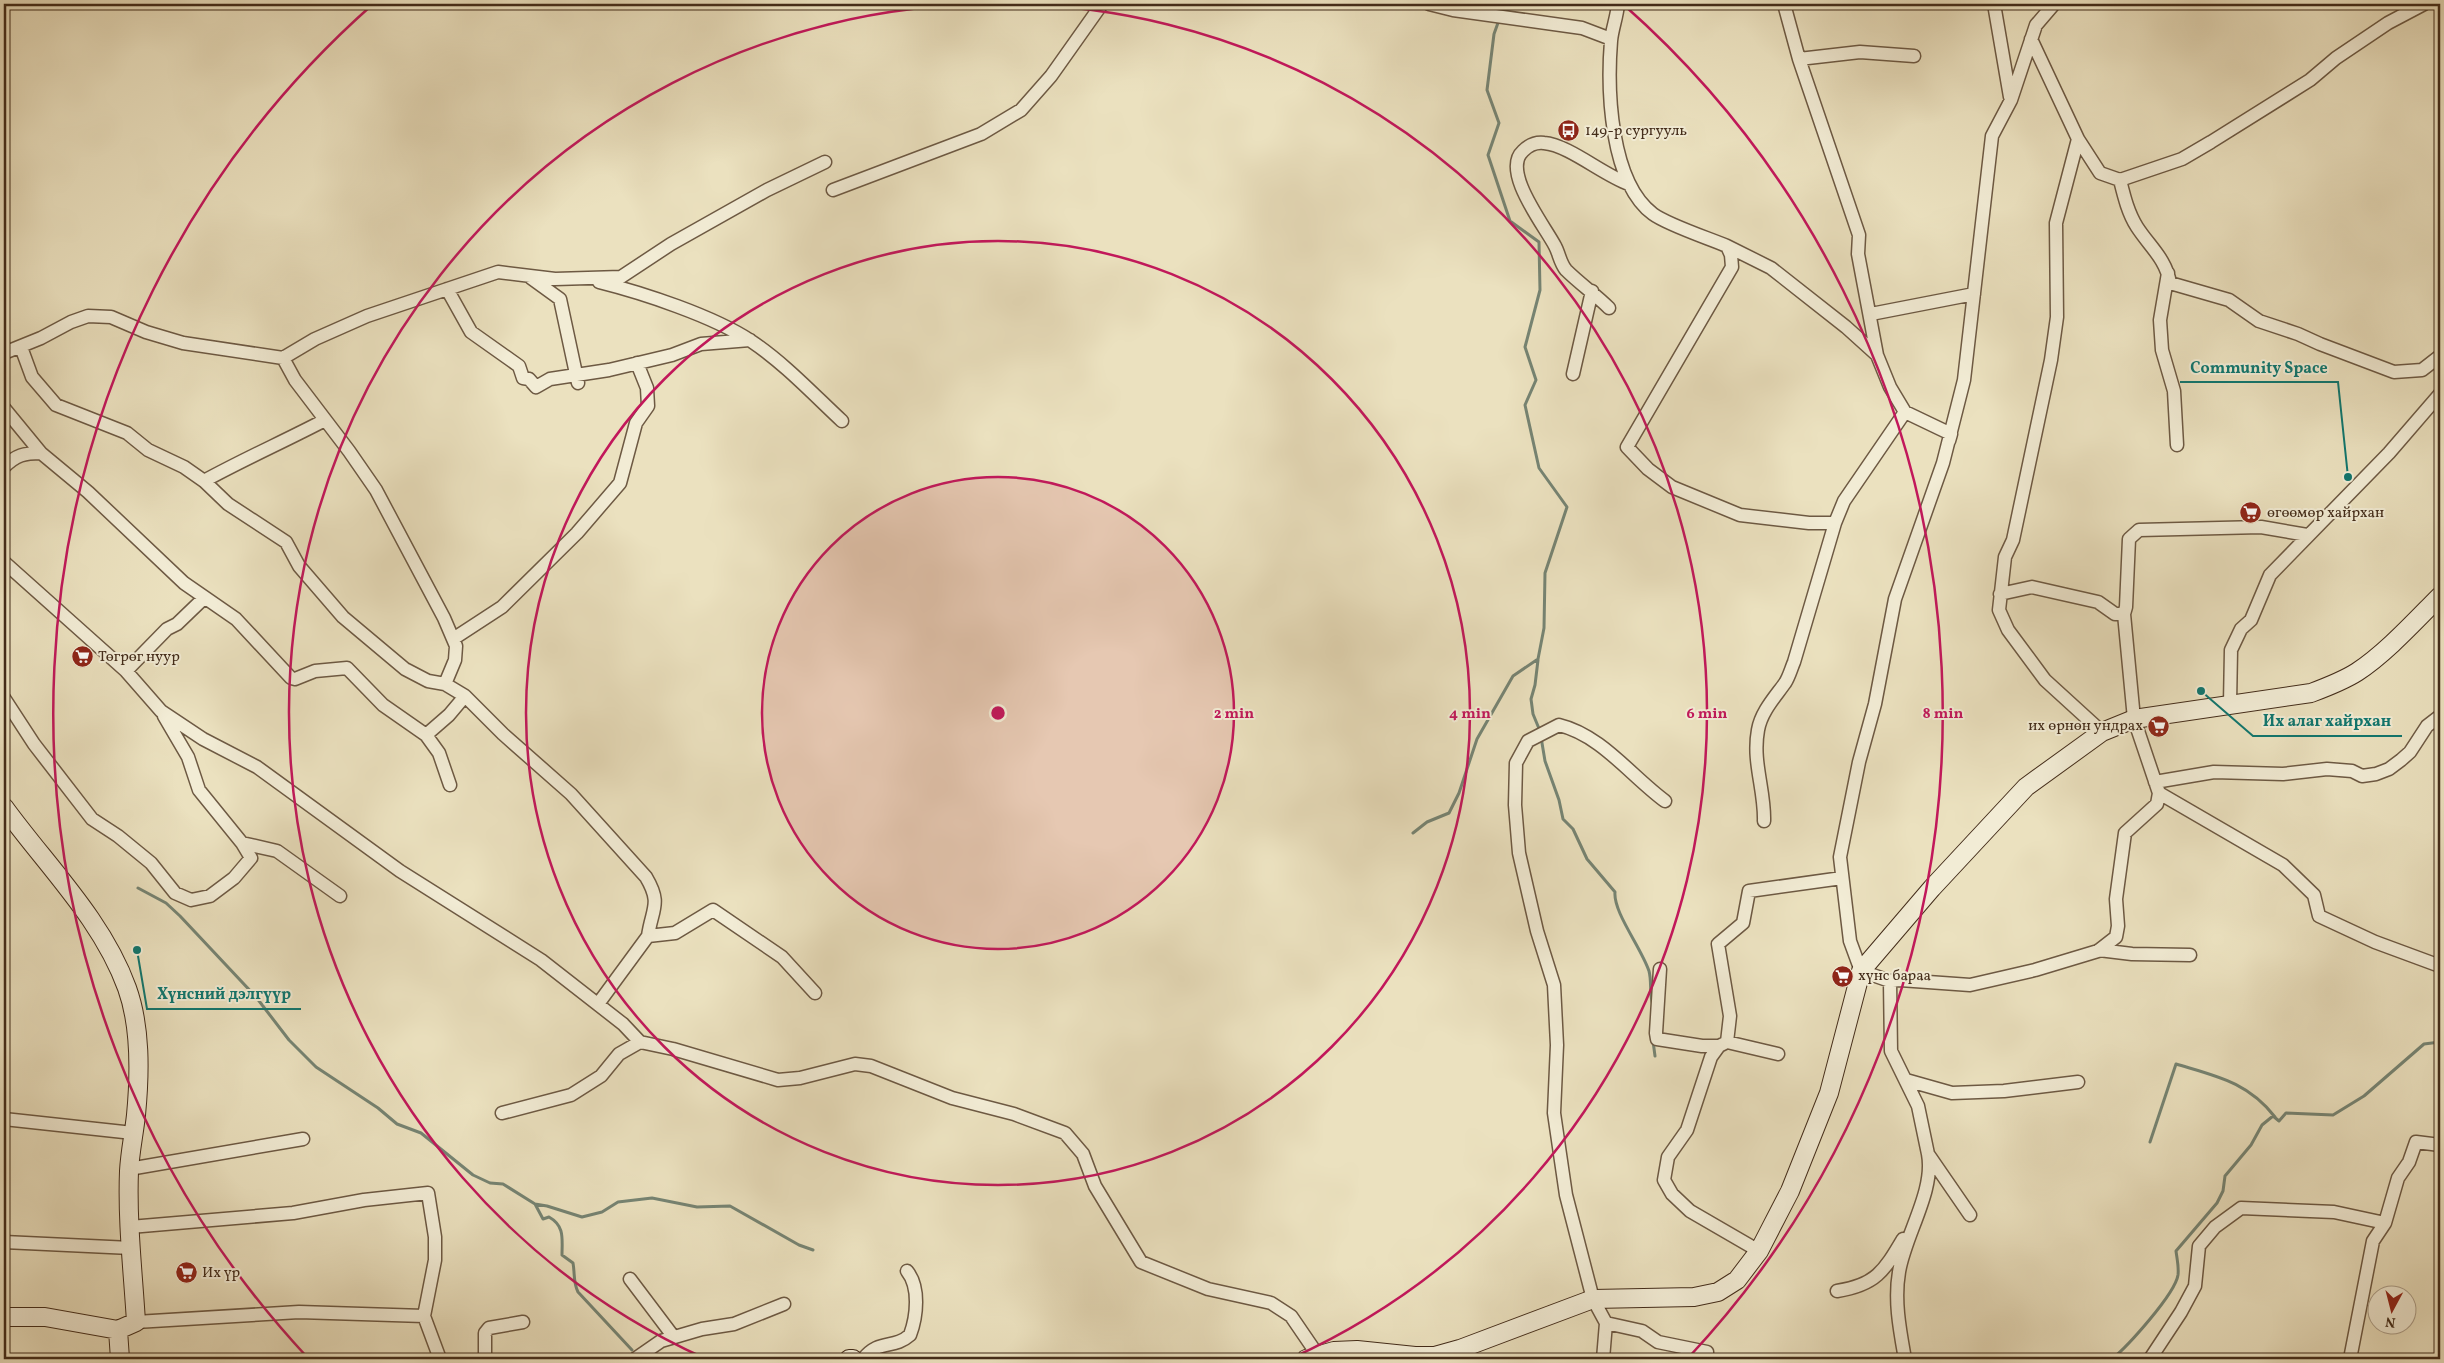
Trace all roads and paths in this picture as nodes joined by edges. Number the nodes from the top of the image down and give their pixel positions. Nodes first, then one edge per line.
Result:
1 (1102, 4) edge
2 (1429, 4) edge
3 (1618, 4) edge
4 (1994, 4) edge
5 (2054, 4) edge
6 (2424, 4) edge
7 (1784, 5) edge
8 (1611, 38) junction
9 (2032, 39) junction
10 (1914, 56) dead end
11 (1799, 59) junction
12 (2011, 100) junction
13 (2078, 139) junction
14 (825, 162) dead end
15 (2120, 180) junction
16 (1629, 184) junction
17 (833, 190) dead end
18 (1727, 246) junction
19 (2168, 271) junction
20 (529, 276) junction
21 (588, 280) junction
22 (447, 288) junction
23 (1592, 291) junction
24 (1974, 294) junction
25 (1609, 308) dead end
26 (1871, 314) junction
27 (750, 340) junction
28 (21, 347) junction
29 (4, 352) edge
30 (1877, 355) junction
31 (2440, 356) edge
32 (283, 358) junction
33 (637, 363) junction
34 (1573, 374) dead end
35 (578, 379) junction
36 (2440, 394) edge
37 (4, 408) edge
38 (1905, 412) junction
39 (325, 420) junction
40 (842, 421) dead end
41 (1951, 434) junction
42 (2177, 445) dead end
43 (42, 453) junction
44 (4, 467) edge
45 (204, 481) junction
46 (1835, 523) junction
47 (2307, 535) junction
48 (4, 562) edge
49 (2000, 594) junction
50 (2440, 596) edge
51 (204, 598) junction
52 (2124, 614) junction
53 (453, 639) junction
54 (126, 671) junction
55 (445, 684) junction
56 (465, 696) junction
57 (4, 698) edge
58 (2230, 704) junction
59 (161, 711) junction
60 (2440, 716) edge
61 (2134, 719) junction
62 (2102, 732) junction
63 (426, 735) junction
64 (450, 785) dead end
65 (2157, 788) junction
66 (1664, 801) dead end
67 (4, 807) edge
68 (1764, 821) dead end
69 (242, 843) junction
70 (1842, 878) junction
71 (340, 896) dead end
72 (648, 936) junction
73 (2099, 950) junction
74 (2190, 955) dead end
75 (2440, 966) edge
76 (1660, 969) dead end
77 (1861, 971) junction
78 (1890, 981) junction
79 (815, 993) dead end
80 (598, 1004) junction
81 (640, 1042) junction
82 (1723, 1044) junction
83 (1778, 1054) dead end
84 (1906, 1080) junction
85 (2078, 1082) dead end
86 (502, 1114) dead end
87 (4, 1119) edge
88 (133, 1133) junction
89 (303, 1139) dead end
90 (2440, 1145) edge
91 (1928, 1154) junction
92 (129, 1169) junction
93 (1970, 1215) dead end
94 (1915, 1220) junction
95 (2385, 1223) junction
96 (130, 1227) junction
97 (4, 1242) edge
98 (131, 1248) junction
99 (1759, 1251) junction
100 (907, 1271) dead end
101 (630, 1279) dead end
102 (1837, 1291) dead end
103 (1594, 1300) junction
104 (784, 1304) dead end
105 (4, 1316) edge
106 (424, 1316) junction
107 (136, 1322) junction
108 (523, 1322) dead end
109 (1606, 1323) junction
110 (118, 1330) junction
111 (673, 1336) junction
112 (1707, 1352) dead end
113 (1312, 1357) edge
114 (120, 1359) edge
115 (440, 1359) edge
116 (485, 1359) edge
117 (635, 1359) edge
118 (862, 1359) edge
119 (1604, 1359) edge
120 (1904, 1359) edge
121 (2150, 1359) edge
122 (2350, 1359) edge

1 - 17 street
2 - 8 street
3 - 8 street
4 - 12 street
5 - 9 street
6 - 15 street
7 - 11 street
8 - 16 street
9 - 12 street
9 - 13 street
10 - 11 street
11 - 26 street
12 - 24 street
13 - 15 street
13 - 49 street
14 - 21 street
15 - 19 street
16 - 18 street
16 - 23 street
18 - 30 street
18 - 46 street
19 - 31 street
19 - 42 street
20 - 21 street
20 - 22 street
20 - 35 street
21 - 27 street
22 - 32 street
22 - 35 street
23 - 25 street
23 - 34 street
24 - 26 street
24 - 41 street
26 - 30 street
27 - 33 street
27 - 40 street
28 - 29 street
28 - 32 street
28 - 45 street
30 - 38 street
32 - 39 street
33 - 35 street
33 - 53 street
36 - 47 street
37 - 43 street
38 - 41 street
38 - 46 street
39 - 45 street
39 - 53 street
41 - 70 street
43 - 44 street
43 - 51 street
45 - 55 street
46 - 68 street
47 - 52 street
47 - 58 street
48 - 54 street
49 - 52 street
49 - 62 street
50 - 58 street
51 - 54 street
51 - 63 street
52 - 61 street
53 - 55 street
54 - 59 street
55 - 56 street
56 - 63 street
56 - 72 street
57 - 69 street
58 - 61 street
59 - 69 street
59 - 80 street
60 - 65 street
61 - 62 street
61 - 65 street
62 - 77 street
63 - 64 street
65 - 73 street
65 - 75 street
66 - 103 street
67 - 88 street
69 - 71 street
70 - 77 street
70 - 82 street
72 - 79 street
72 - 80 street
73 - 74 street
73 - 78 street
76 - 82 street
77 - 78 street
77 - 99 street
78 - 84 street
80 - 81 street
81 - 86 street
81 - 113 street
82 - 83 street
82 - 99 street
84 - 85 street
84 - 91 street
87 - 88 street
88 - 92 street
89 - 92 street
90 - 95 street
91 - 93 street
91 - 94 street
92 - 96 street
94 - 102 street
94 - 120 street
95 - 121 street
95 - 122 street
96 - 98 street
96 - 106 street
97 - 98 street
98 - 107 street
99 - 103 street
100 - 118 street
101 - 111 street
103 - 109 street
103 - 113 street
104 - 111 street
105 - 110 street
106 - 107 street
106 - 115 street
107 - 110 street
108 - 116 street
109 - 112 street
109 - 119 street
110 - 114 street
111 - 117 street

